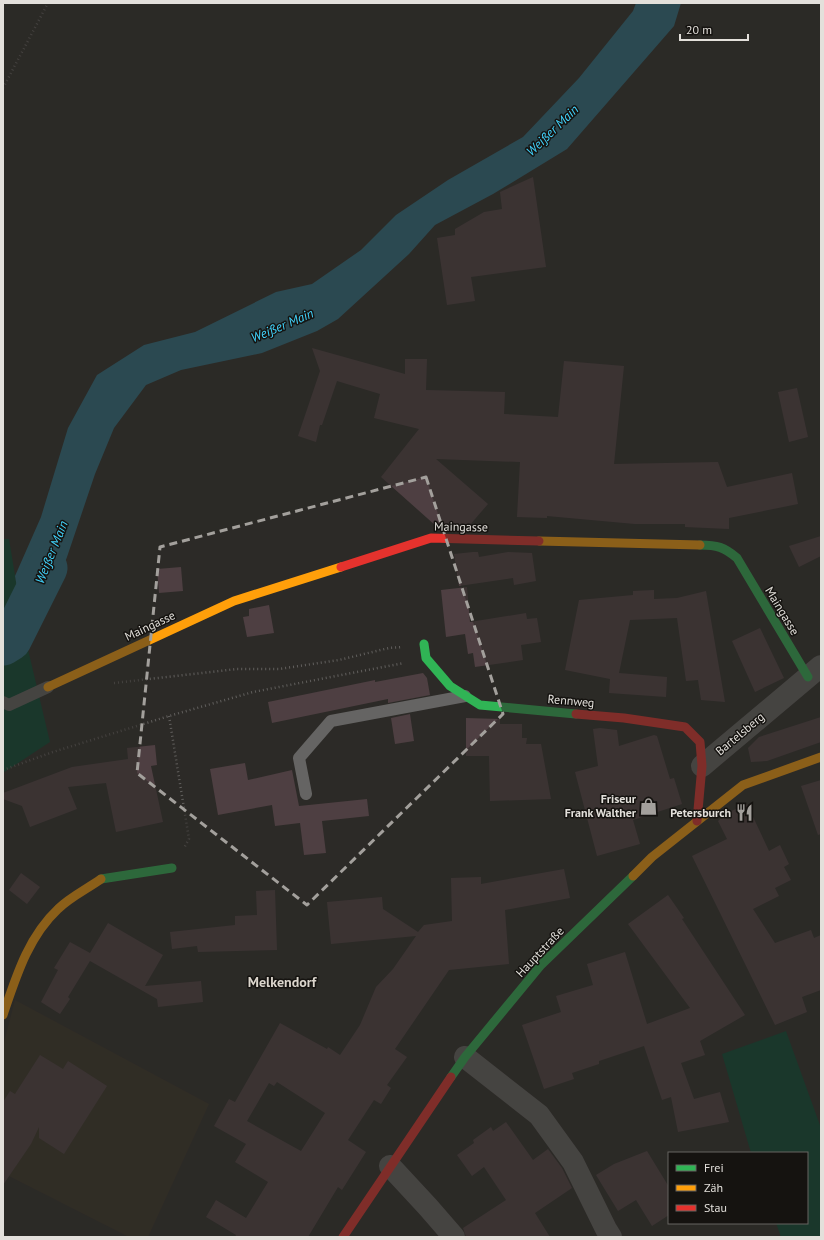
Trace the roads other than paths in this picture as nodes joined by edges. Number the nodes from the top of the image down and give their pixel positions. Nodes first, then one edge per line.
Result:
1 (424, 644) road end
2 (814, 672) edge
3 (48, 687) joint
4 (466, 696) junction
5 (3, 702) edge
6 (821, 757) edge
7 (702, 766) junction
8 (306, 794) dead end
9 (697, 821) junction
10 (172, 868) road end
11 (3, 1015) edge
12 (466, 1057) junction
13 (390, 1166) junction
14 (343, 1237) edge
15 (454, 1237) edge
16 (611, 1237) edge

1 - 4 street, Rennweg
2 - 3 street, Maingasse
2 - 7 street, Bartelsberg
3 - 5 lane
4 - 7 street, Rennweg
4 - 8 lane
6 - 9 street, Hauptstraße
7 - 9 street
9 - 12 street, Hauptstraße
10 - 11 street
12 - 13 street, Hauptstraße
12 - 16 street
13 - 14 street, Hauptstraße
13 - 15 street

